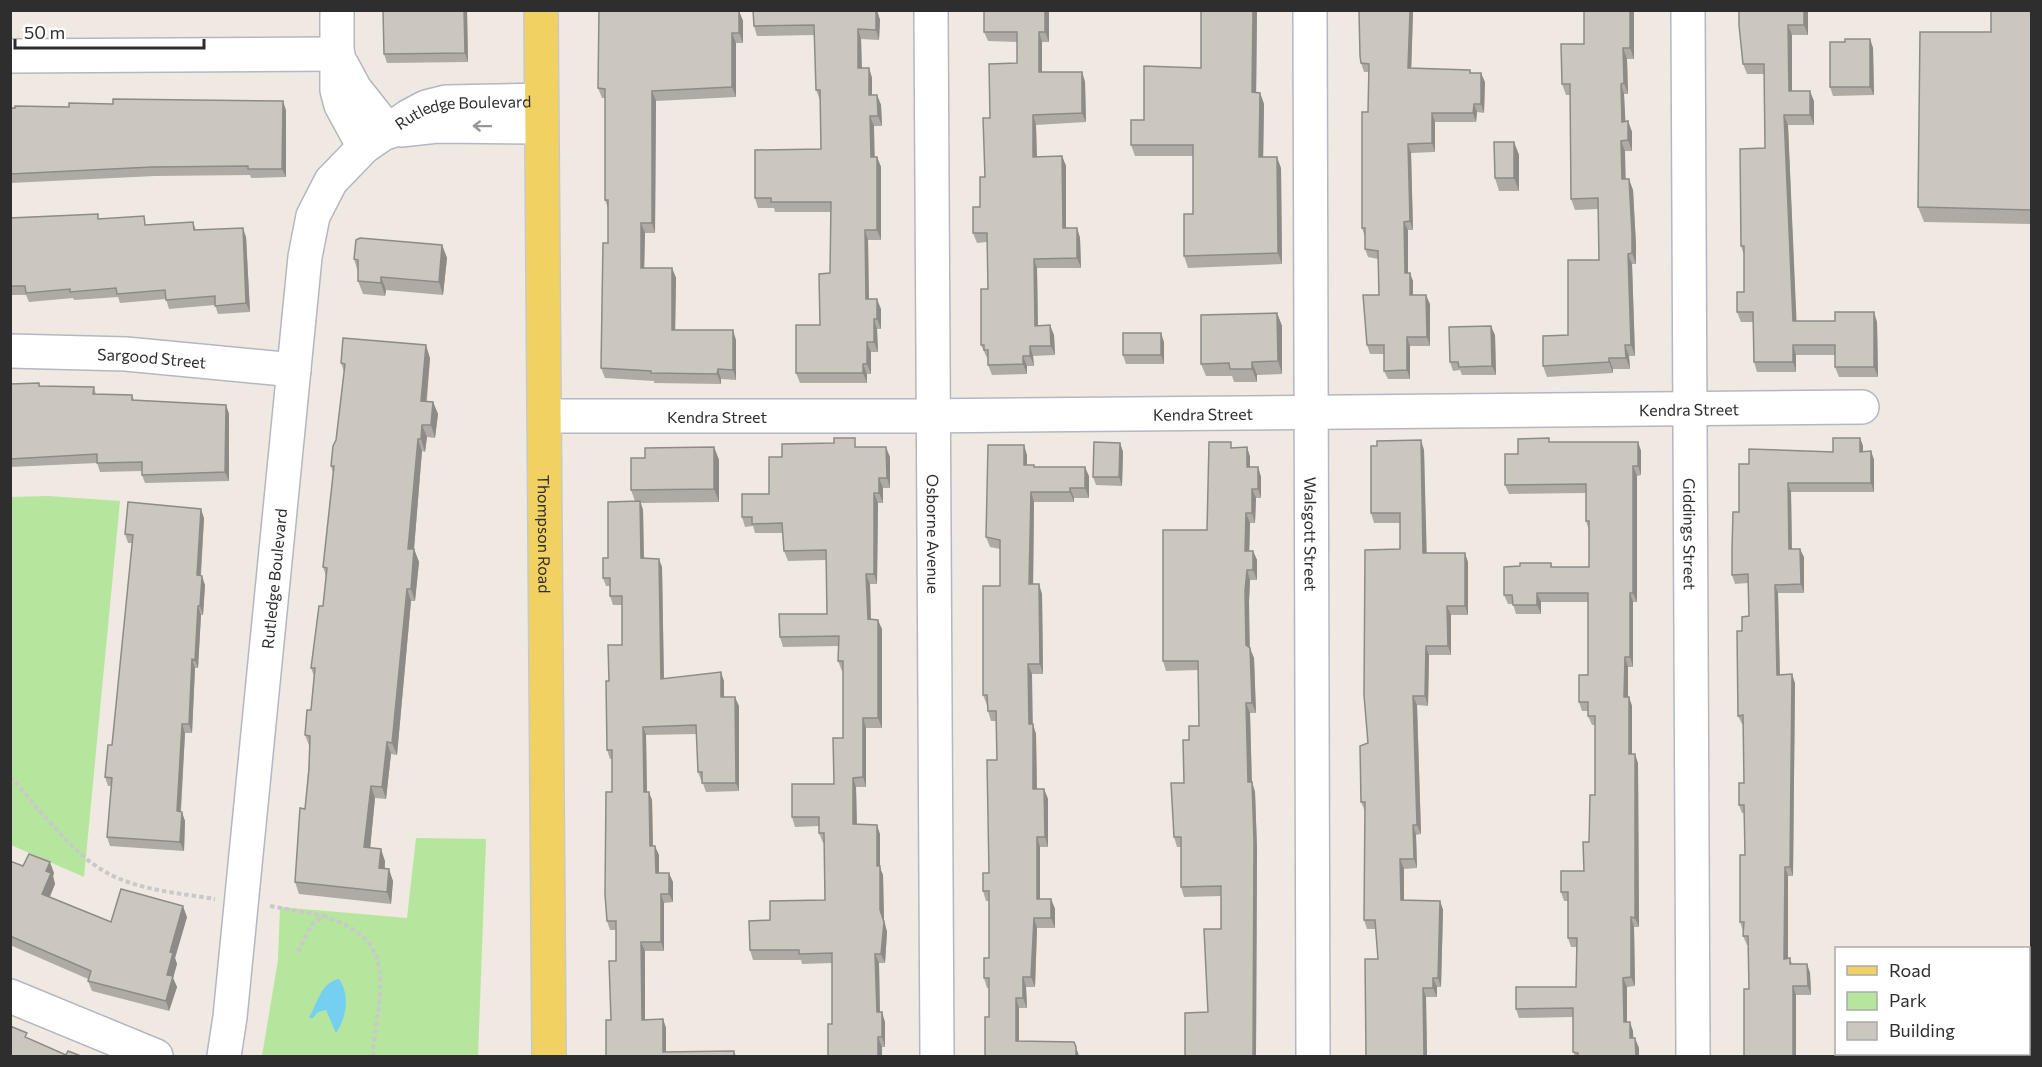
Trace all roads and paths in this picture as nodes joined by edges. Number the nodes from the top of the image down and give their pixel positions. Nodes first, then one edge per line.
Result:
1 (338, 10) edge
2 (541, 10) edge
3 (931, 10) edge
4 (1310, 10) edge
5 (1688, 10) edge
6 (338, 54) junction
7 (10, 56) edge
8 (540, 114) junction
9 (377, 140) junction
10 (10, 351) edge
11 (294, 370) junction
12 (1862, 407) dead end
13 (1691, 409) junction
14 (1311, 412) junction
15 (545, 416) junction
16 (935, 416) junction
17 (10, 777) edge
18 (218, 900) dead end
19 (266, 906) dead end
20 (324, 916) junction
21 (298, 952) dead end
22 (10, 996) edge
23 (156, 1056) edge
24 (224, 1056) edge
25 (373, 1056) edge
26 (549, 1056) edge
27 (937, 1056) edge
28 (1314, 1056) edge
29 (1693, 1056) edge

1 - 6 street
2 - 8 main road, Thompson Road
3 - 16 street, Osborne Avenue
4 - 14 street, Walsgott Street
5 - 13 street, Giddings Street
6 - 7 street
6 - 9 street
8 - 9 street, Rutledge Boulevard
8 - 15 main road, Thompson Road
9 - 11 street, Rutledge Boulevard
10 - 11 street, Sargood Street
11 - 24 street, Rutledge Boulevard
12 - 13 street, Kendra Street
13 - 14 street, Kendra Street
13 - 29 street, Giddings Street
14 - 16 street, Kendra Street
14 - 28 street, Walsgott Street
15 - 16 street, Kendra Street
15 - 26 main road, Thompson Road
16 - 27 street, Osborne Avenue
17 - 18 path
19 - 20 path
20 - 21 path
20 - 25 path
22 - 23 street

